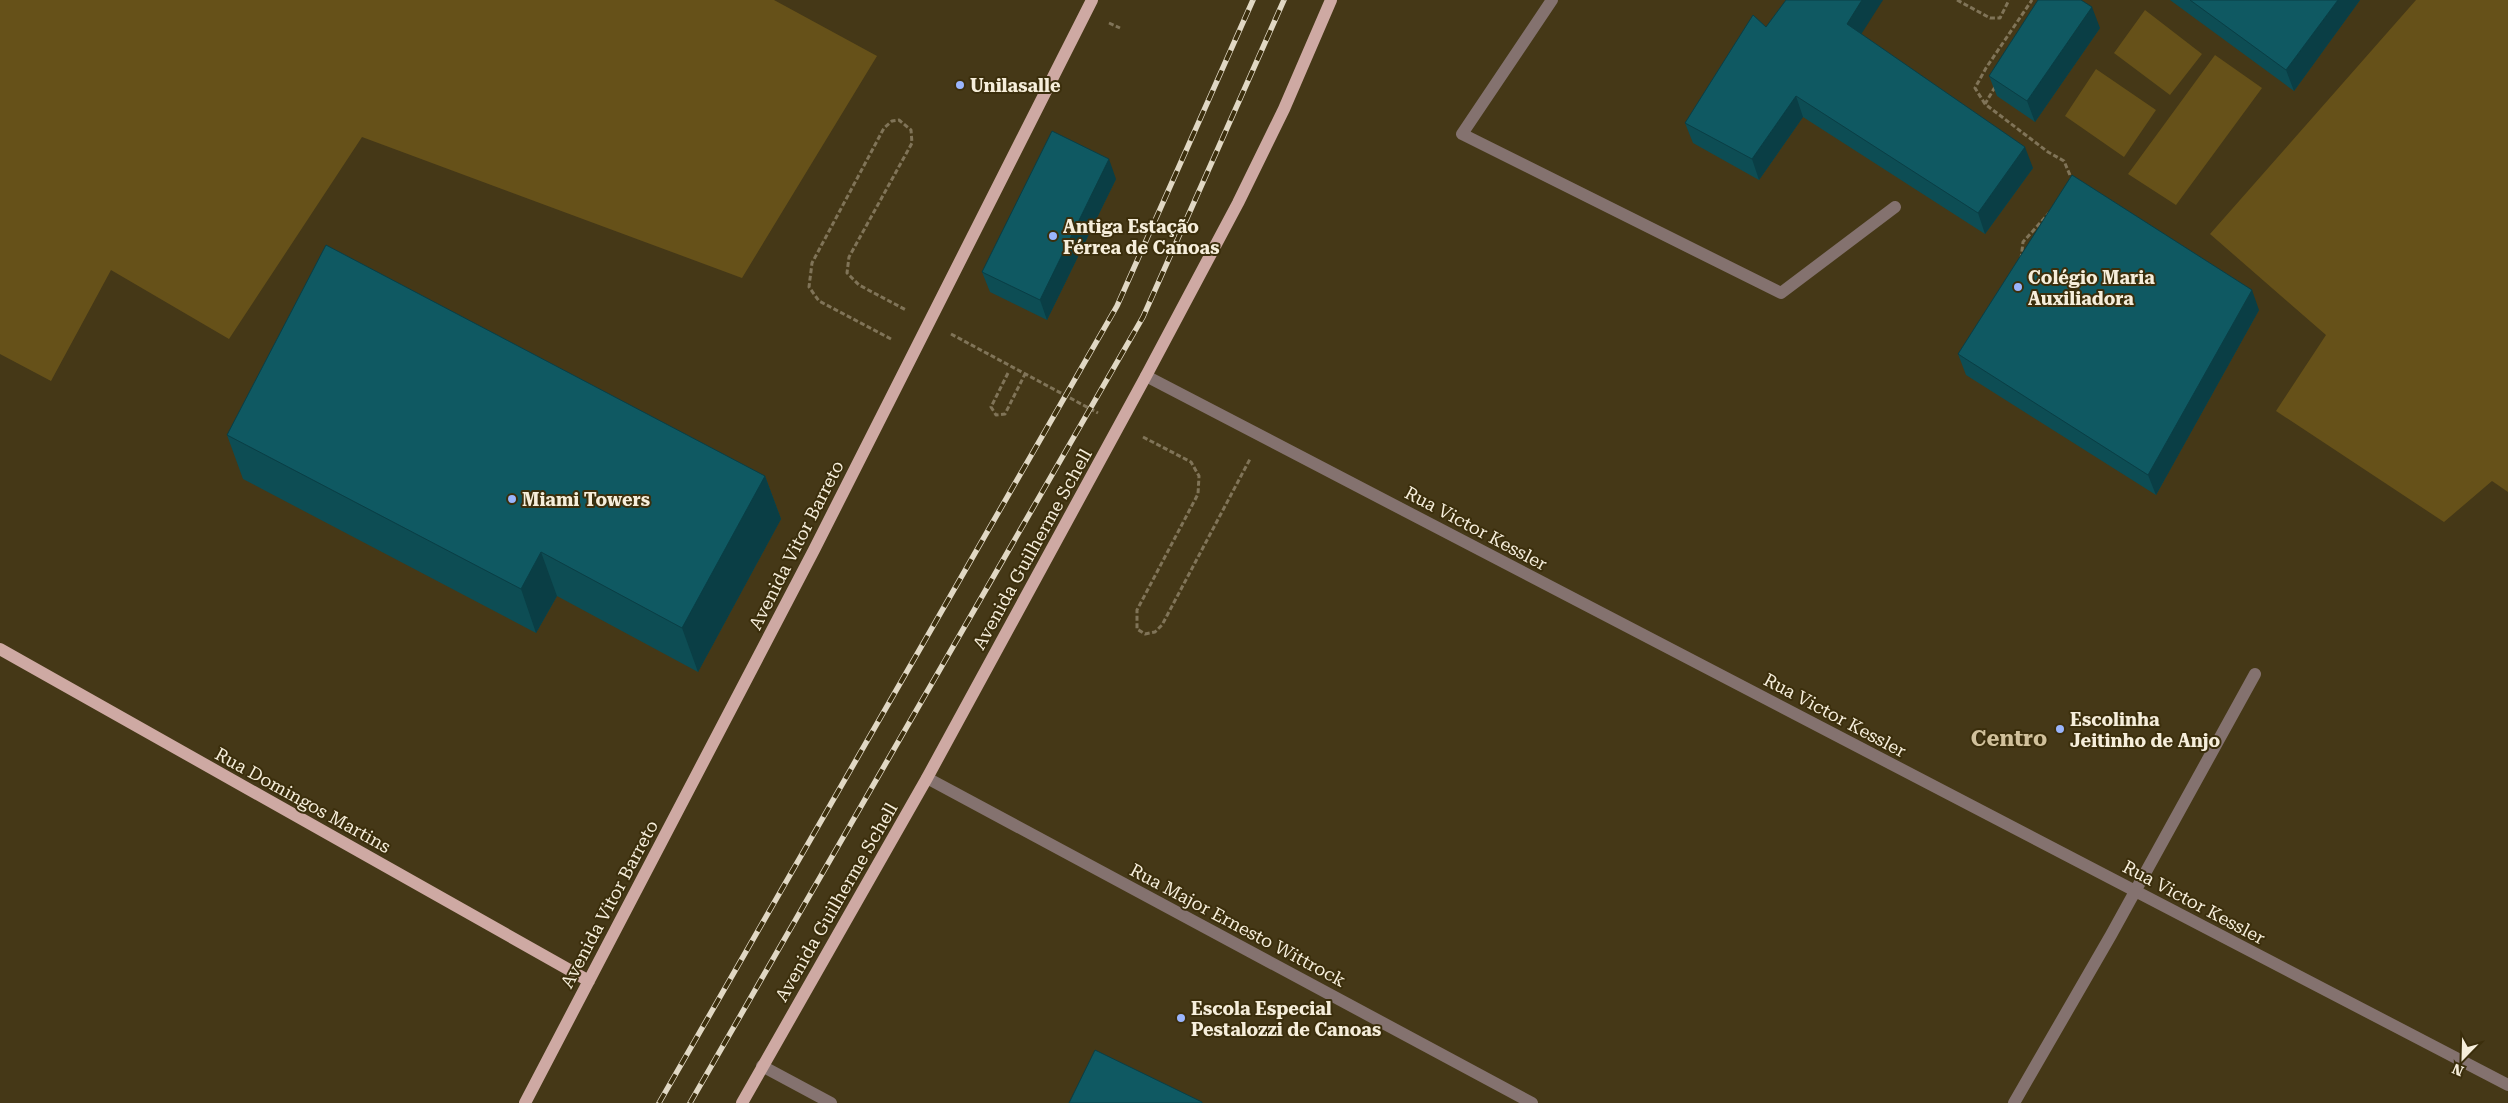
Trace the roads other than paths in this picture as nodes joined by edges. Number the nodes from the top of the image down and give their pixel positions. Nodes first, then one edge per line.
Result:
1 (1092, 0) edge
2 (1331, 0) edge
3 (1552, 0) edge
4 (1895, 206) dead end
5 (1146, 376) junction
6 (0, 649) edge
7 (2255, 674) dead end
8 (927, 778) junction
9 (2135, 891) junction
10 (589, 981) junction
11 (762, 1066) junction
12 (2508, 1085) edge
13 (525, 1103) edge
14 (742, 1103) edge
15 (831, 1103) edge
16 (1532, 1103) edge
17 (2014, 1103) edge

1 - 10 main road, Avenida Vitor Barreto
2 - 5 main road, Avenida Guilherme Schell
3 - 4 street
5 - 8 main road, Avenida Guilherme Schell
5 - 9 street, Rua Victor Kessler
6 - 10 main road, Rua Domingos Martins
7 - 9 street
8 - 11 main road, Avenida Guilherme Schell
8 - 16 street, Rua Major Ernesto Wittrock
9 - 12 street, Rua Victor Kessler
9 - 17 street
10 - 13 main road, Avenida Vitor Barreto
11 - 14 main road, Avenida Guilherme Schell
11 - 15 street

